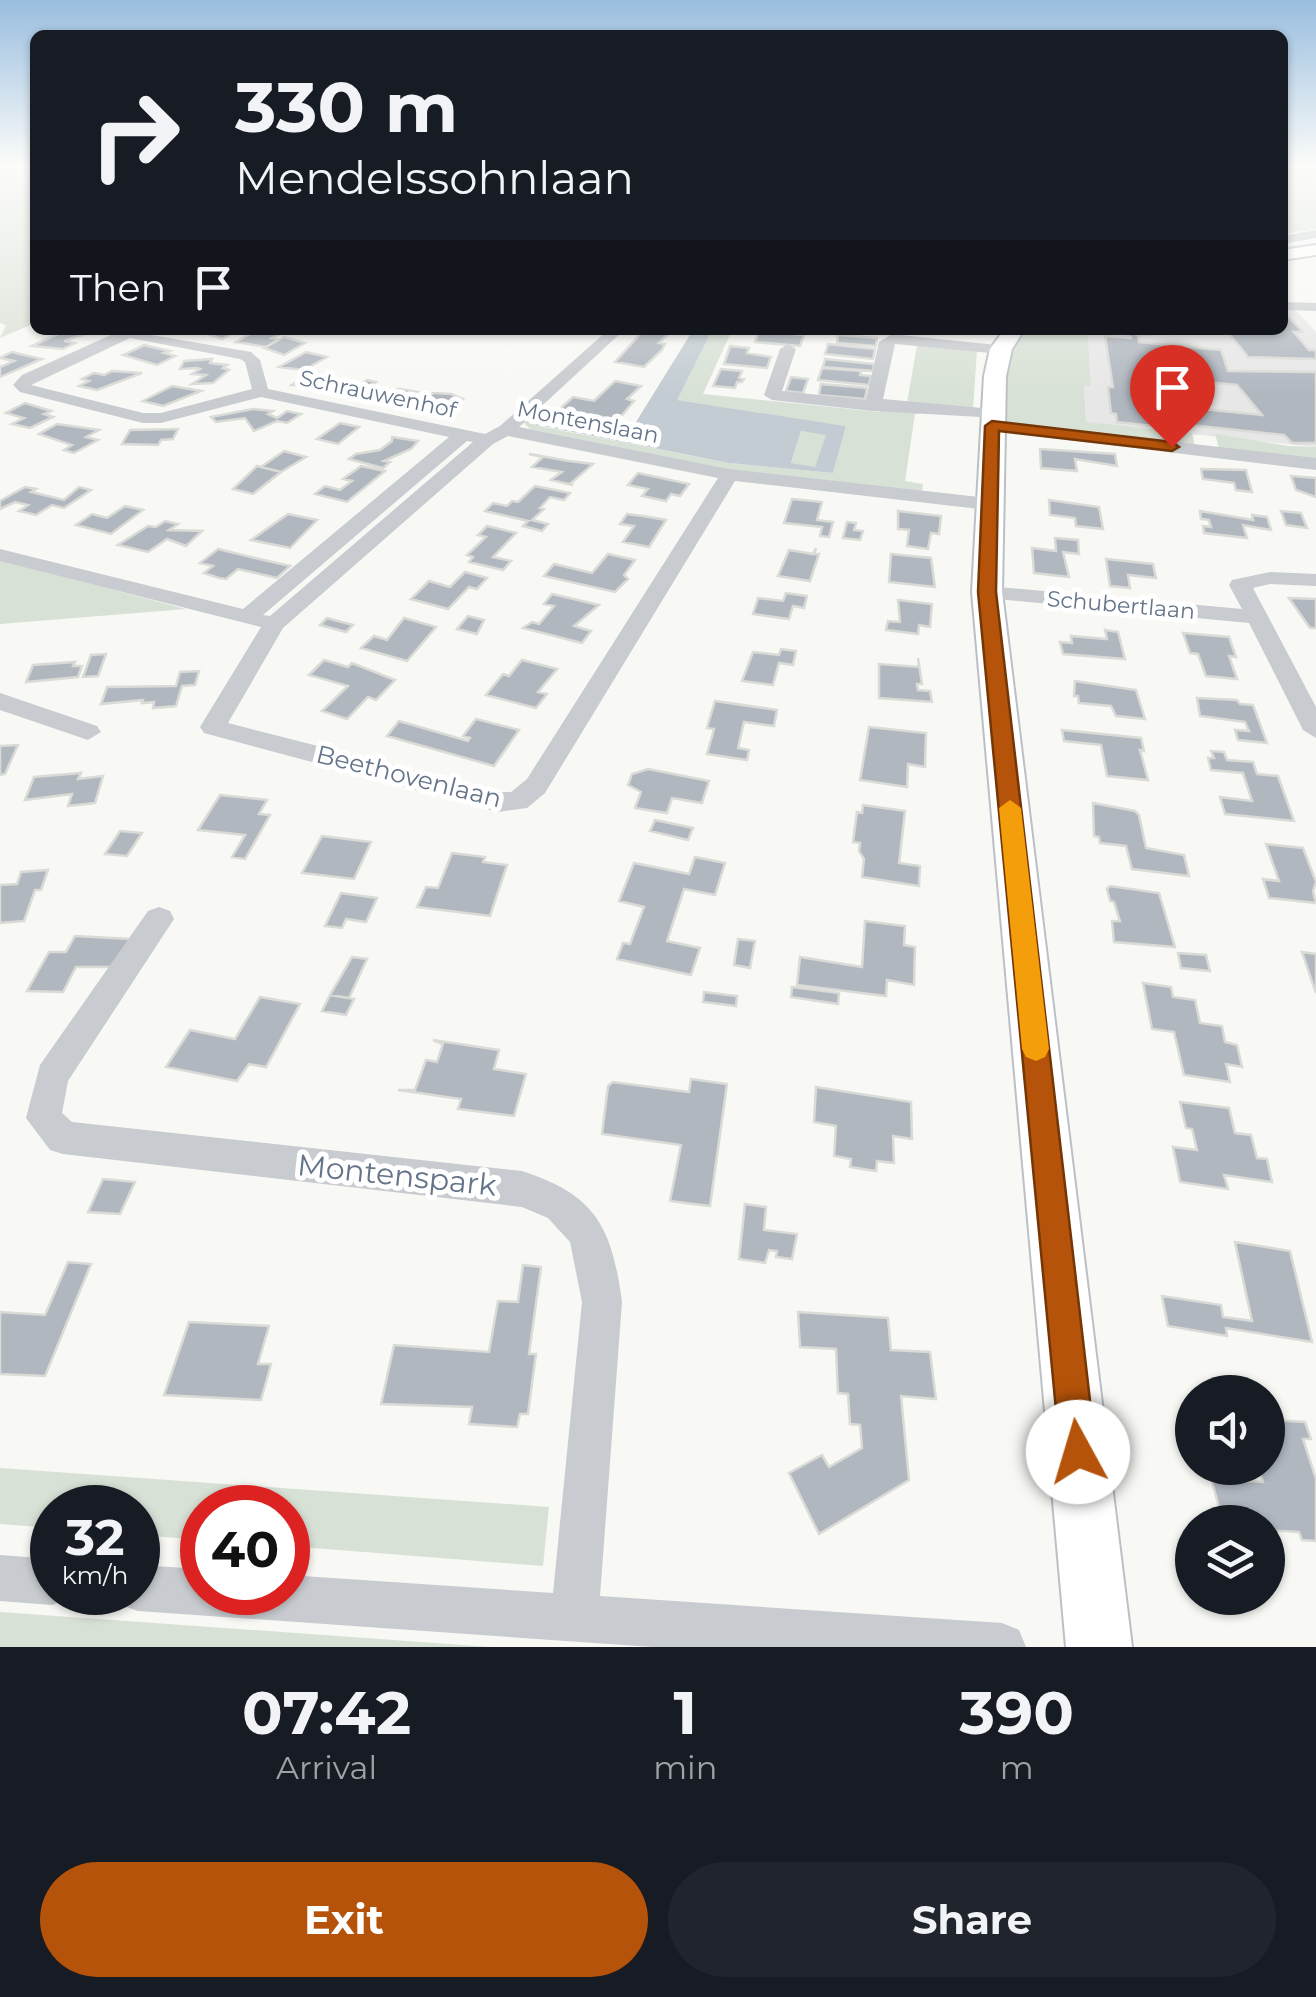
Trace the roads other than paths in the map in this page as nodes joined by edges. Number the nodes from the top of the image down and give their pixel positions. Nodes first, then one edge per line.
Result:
1 (1316, 250) edge
2 (1288, 254) edge
3 (1288, 306) edge
4 (1316, 307) edge
5 (125, 335) edge
6 (153, 335) edge
7 (611, 335) edge
8 (1007, 339) edge
9 (788, 349) dead end
10 (261, 392) junction
11 (874, 403) junction
12 (992, 420) junction
13 (506, 430) junction
14 (463, 434) junction
15 (486, 440) junction
16 (1316, 464) edge
17 (729, 475) junction
18 (988, 504) junction
19 (0, 556) edge
20 (1316, 580) edge
21 (987, 592) junction
22 (247, 617) junction
23 (1255, 617) junction
24 (274, 624) junction
25 (0, 702) edge
26 (1316, 730) edge
27 (88, 732) dead end
28 (159, 919) dead end
29 (0, 1578) edge
30 (30, 1580) edge
31 (160, 1590) edge
32 (574, 1620) junction
33 (1002, 1647) edge
34 (1099, 1647) edge

1 - 2 street
3 - 4 street
5 - 10 street, Schrauwenhof
6 - 10 street, Schrauwenhof
7 - 13 street
8 - 11 street
8 - 12 street
9 - 11 street
10 - 14 street, Schrauwenhof
11 - 12 street
12 - 16 street
12 - 18 street
13 - 15 street, Montenslaan
13 - 17 street, Montenslaan
14 - 15 street, Schrauwenhof
14 - 22 street
15 - 24 street, Montenslaan
17 - 18 street, Montenslaan
17 - 24 street, Beethovenlaan
18 - 21 street
19 - 22 street
20 - 23 street
21 - 23 street, Schubertlaan
21 - 34 street
22 - 24 street
23 - 26 street
25 - 27 street
28 - 32 street, Montenspark
29 - 30 street
31 - 32 street
32 - 33 street

